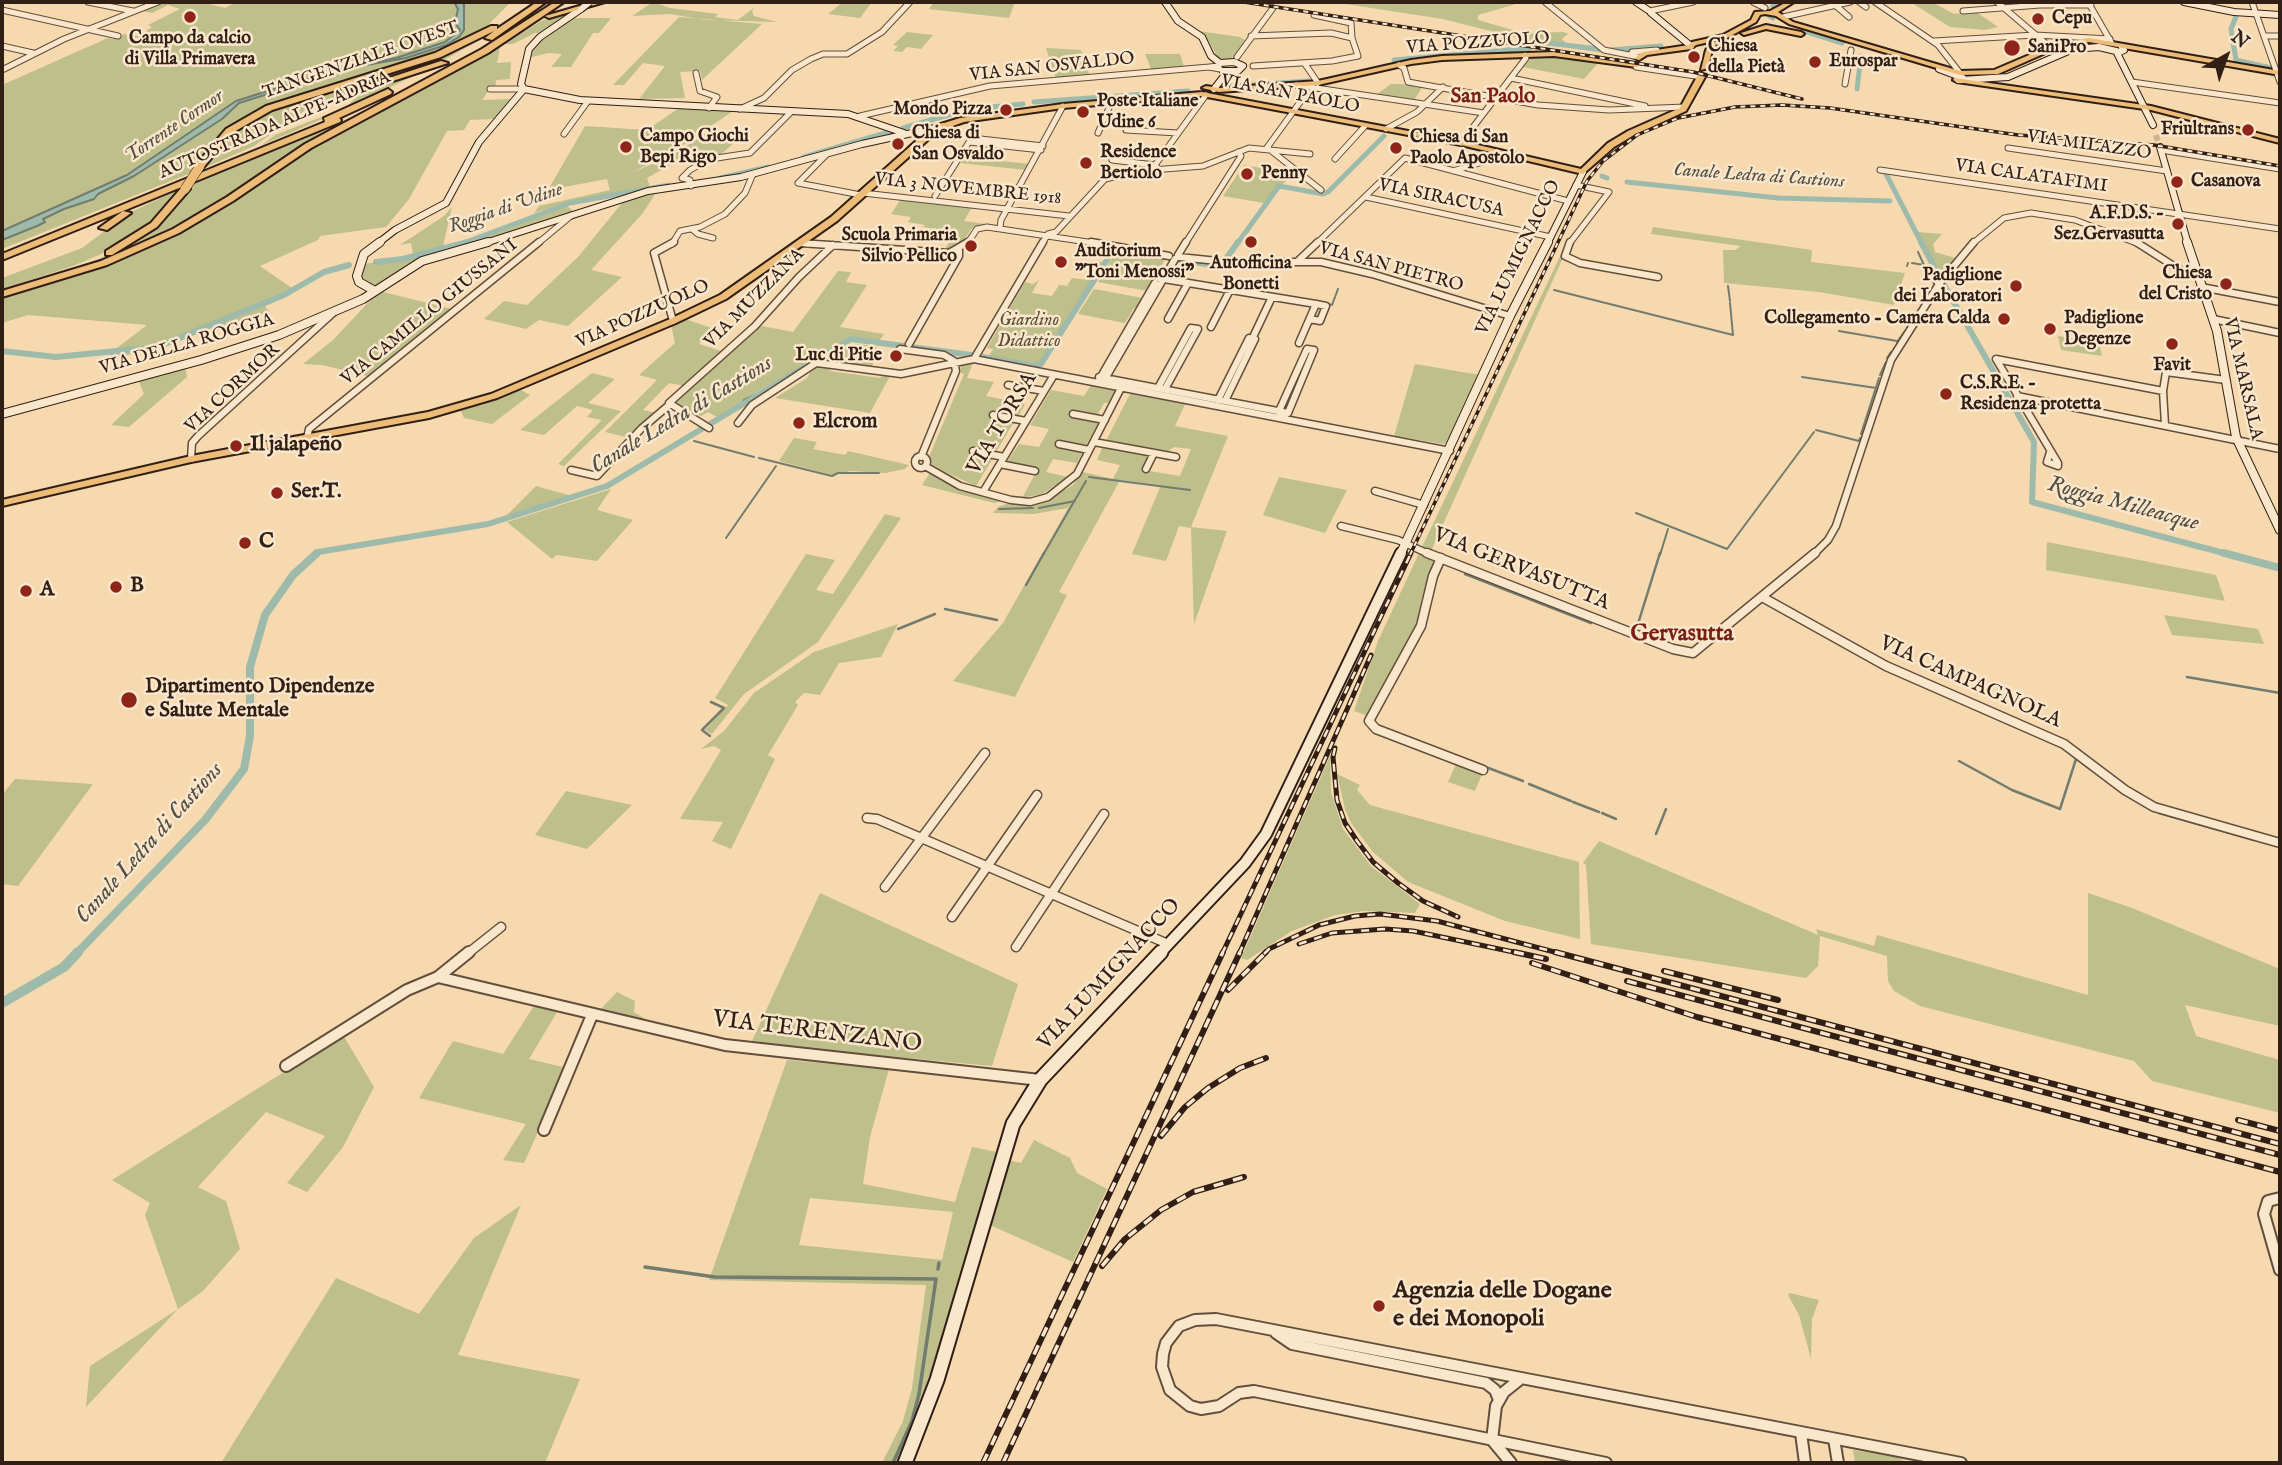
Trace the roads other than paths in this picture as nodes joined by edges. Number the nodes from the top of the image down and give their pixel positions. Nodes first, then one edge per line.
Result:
1 (94, 2) edge
2 (158, 2) edge
3 (542, 2) edge
4 (550, 2) edge
5 (562, 2) edge
6 (590, 2) edge
7 (601, 2) edge
8 (910, 2) edge
9 (1165, 2) edge
10 (1545, 2) edge
11 (1636, 2) edge
12 (1693, 2) edge
13 (1753, 2) edge
14 (1791, 2) edge
15 (1850, 2) edge
16 (1858, 2) edge
17 (1875, 2) edge
18 (1997, 2) edge
19 (2188, 2) edge
20 (2252, 2) edge
21 (529, 4) edge
22 (2090, 4) edge
23 (1275, 5) edge
24 (1835, 5) junction
25 (1866, 7) dead end
26 (579, 8) junction
27 (2004, 8) junction
28 (1767, 9) edge
29 (2, 10) edge
30 (133, 11) junction
31 (1650, 11) junction
32 (1963, 11) dead end
33 (2257, 14) junction
34 (1314, 15) dead end
35 (2280, 15) edge
36 (1849, 17) dead end
37 (1756, 18) junction
38 (1784, 19) junction
39 (1769, 23) junction
40 (522, 28) junction
41 (86, 30) junction
42 (1741, 34) junction
43 (1801, 34) junction
44 (2035, 35) junction
45 (118, 36) dead end
46 (1251, 36) junction
47 (1352, 36) junction
48 (2264, 36) junction
49 (2280, 36) edge
50 (1934, 41) junction
51 (1693, 44) junction
52 (2, 46) edge
53 (2113, 46) junction
54 (2050, 47) junction
55 (1711, 49) junction
56 (1657, 50) junction
57 (1851, 50) junction
58 (34, 53) junction
59 (1615, 53) junction
60 (1525, 55) junction
61 (452, 60) junction
62 (1637, 62) junction
63 (1240, 63) junction
64 (1305, 64) junction
65 (1399, 65) junction
66 (1222, 66) junction
67 (2, 69) edge
68 (1939, 69) joint
69 (2277, 71) edge
70 (1995, 72) junction
71 (696, 73) dead end
72 (1702, 74) junction
73 (1958, 76) junction
74 (1511, 78) junction
75 (1333, 80) junction
76 (2001, 82) junction
77 (2132, 82) junction
78 (2280, 82) edge
79 (1845, 84) dead end
80 (1314, 85) junction
81 (1443, 87) junction
82 (490, 89) dead end
83 (524, 89) junction
84 (356, 90) dead end
85 (1208, 92) junction
86 (1349, 92) junction
87 (1496, 97) junction
88 (588, 101) junction
89 (1112, 102) junction
90 (2280, 103) edge
91 (1426, 104) junction
92 (1063, 106) junction
93 (2145, 106) junction
94 (1685, 107) junction
95 (709, 108) junction
96 (1651, 108) junction
97 (740, 109) junction
98 (792, 111) junction
99 (2162, 111) junction
100 (1292, 112) junction
101 (1484, 113) junction
102 (860, 116) junction
103 (944, 126) junction
104 (1365, 126) junction
105 (1126, 130) dead end
106 (1386, 130) junction
107 (1098, 133) dead end
108 (1178, 133) junction
109 (564, 134) dead end
110 (906, 134) junction
111 (272, 135) dead end
112 (922, 140) junction
113 (2280, 141) edge
114 (1461, 143) junction
115 (1042, 148) junction
116 (2008, 148) dead end
117 (1266, 149) junction
118 (2160, 149) joint
119 (1238, 152) junction
120 (827, 154) junction
121 (1310, 154) dead end
122 (1509, 154) junction
123 (1231, 156) junction
124 (1335, 159) dead end
125 (1112, 160) dead end
126 (1220, 161) junction
127 (1157, 167) junction
128 (1229, 167) junction
129 (202, 168) junction
130 (217, 169) junction
131 (2280, 169) edge
132 (1880, 170) dead end
133 (1453, 171) junction
134 (2167, 171) junction
135 (1583, 172) junction
136 (753, 174) junction
137 (691, 183) junction
138 (1576, 185) junction
139 (1321, 190) dead end
140 (862, 194) junction
141 (935, 196) dead end
142 (1366, 197) junction
143 (1567, 201) junction
144 (1007, 209) junction
145 (2179, 212) junction
146 (575, 213) junction
147 (1069, 215) junction
148 (1001, 220) junction
149 (991, 227) junction
150 (104, 228) dead end
151 (1000, 228) junction
152 (692, 229) junction
153 (2280, 229) edge
154 (1048, 234) junction
155 (810, 236) junction
156 (1551, 237) junction
157 (713, 238) dead end
158 (800, 243) junction
159 (830, 245) junction
160 (959, 250) junction
161 (2, 255) edge
162 (1174, 257) junction
163 (1300, 260) junction
164 (2168, 262) junction
165 (2194, 265) junction
166 (1931, 273) dead end
167 (2197, 275) junction
168 (1658, 277) dead end
169 (1161, 278) junction
170 (1188, 283) junction
171 (1941, 283) junction
172 (2201, 287) junction
173 (1230, 290) junction
174 (374, 291) junction
175 (2, 292) edge
176 (1272, 297) junction
177 (2280, 302) edge
178 (333, 313) junction
179 (1510, 316) junction
180 (1168, 319) dead end
181 (2213, 319) junction
182 (673, 321) junction
183 (1211, 327) dead end
184 (2280, 333) edge
185 (1254, 335) dead end
186 (1299, 343) dead end
187 (909, 344) dead end
188 (900, 349) dead end
189 (974, 359) junction
190 (954, 361) junction
191 (1054, 374) junction
192 (1102, 379) junction
193 (2226, 380) junction
194 (1008, 384) dead end
195 (1121, 387) junction
196 (1162, 389) junction
197 (1044, 391) junction
198 (2163, 391) junction
199 (2017, 396) junction
200 (1222, 400) junction
201 (1113, 404) junction
202 (669, 405) junction
203 (1124, 406) dead end
204 (2, 414) edge
205 (1073, 414) dead end
206 (993, 415) dead end
207 (1280, 415) junction
208 (1105, 420) junction
209 (1026, 421) junction
210 (738, 423) dead end
211 (2165, 425) junction
212 (706, 427) dead end
213 (307, 438) junction
214 (2237, 440) junction
215 (1094, 442) junction
216 (1059, 444) dead end
217 (2280, 449) edge
218 (1089, 450) junction
219 (973, 451) dead end
220 (1450, 451) junction
221 (2050, 452) dead end
222 (1154, 453) junction
223 (1176, 457) dead end
224 (191, 459) junction
225 (1002, 460) junction
226 (1146, 469) dead end
227 (571, 470) dead end
228 (1035, 471) dead end
229 (983, 492) junction
230 (1375, 492) dead end
231 (2, 503) edge
232 (1424, 505) junction
233 (1341, 526) dead end
234 (2280, 530) edge
235 (1406, 543) junction
236 (1441, 558) junction
237 (1762, 597) junction
238 (985, 753) dead end
239 (1483, 770) dead end
240 (1037, 795) dead end
241 (1104, 814) dead end
242 (867, 818) dead end
243 (921, 838) junction
244 (2280, 843) edge
245 (987, 866) junction
246 (885, 887) dead end
247 (1052, 893) junction
248 (952, 917) dead end
249 (501, 927) dead end
250 (1168, 944) junction
251 (1016, 947) dead end
252 (438, 977) junction
253 (592, 1015) junction
254 (286, 1066) dead end
255 (1040, 1080) junction
256 (544, 1130) dead end
257 (2280, 1198) edge
258 (2280, 1270) edge
259 (1274, 1331) junction
260 (1520, 1380) junction
261 (1499, 1399) junction
262 (1801, 1433) junction
263 (1834, 1439) junction
264 (1492, 1440) junction
265 (1903, 1452) junction
266 (905, 1463) edge
267 (1511, 1463) edge
268 (1606, 1463) edge
269 (1805, 1463) edge
270 (1838, 1463) edge
271 (1916, 1463) edge
272 (1961, 1463) edge

1 - 30 street
2 - 30 street
3 - 61 highway, AUTOSTRADA ALPE-ADRIA
4 - 130 highway, AUTOSTRADA ALPE-ADRIA
5 - 26 highway
5 - 40 highway, TANGENZIALE OVEST
6 - 26 street, bridge
7 - 26 highway
8 - 97 street
9 - 66 street
10 - 59 street
11 - 31 street
12 - 31 street
13 - 28 street
14 - 28 main road
15 - 24 street
16 - 25 street
17 - 50 street
18 - 27 street
19 - 33 street
20 - 33 street
21 - 129 highway, TANGENZIALE OVEST
22 - 27 street
22 - 53 street
23 - 46 street
24 - 36 street
24 - 38 street
26 - 40 highway
26 - 83 street
27 - 32 street
27 - 44 street
28 - 37 main road
28 - 38 main road
29 - 41 street
30 - 41 street
31 - 51 street
33 - 35 street
33 - 48 street
34 - 47 street
37 - 39 main road
37 - 51 main road
38 - 39 main road
38 - 68 main road
39 - 42 main road
39 - 43 main road
40 - 175 highway, TANGENZIALE OVEST
41 - 45 street
41 - 58 street
42 - 43 main road
42 - 55 main road
43 - 57 main road
44 - 50 street
44 - 53 street
44 - 54 street
46 - 47 street
46 - 63 street
47 - 64 street
48 - 49 street
48 - 69 street
50 - 73 street
51 - 55 main road
51 - 56 main road
52 - 58 street
53 - 54 main road
53 - 69 main road
53 - 76 street
53 - 77 street
54 - 70 main road
55 - 72 main road
56 - 59 street
56 - 62 main road
57 - 73 main road
57 - 79 street
58 - 67 street
59 - 62 street
60 - 62 main road, VIA POZZUOLO
60 - 65 main road, VIA POZZUOLO
60 - 74 street
61 - 84 highway
61 - 129 highway, AUTOSTRADA ALPE-ADRIA
62 - 72 street, VIA POZZUOLO
63 - 64 street
63 - 66 street
63 - 66 street, VIA SAN OSVALDO
64 - 80 street
65 - 75 main road, VIA POZZUOLO
65 - 81 street
66 - 85 street, VIA SAN OSVALDO
66 - 102 street, VIA SAN OSVALDO
68 - 73 main road
69 - 78 street
70 - 73 main road
70 - 76 street
71 - 95 street
72 - 94 main road
73 - 76 main road
73 - 76 street
74 - 87 street
74 - 96 street
75 - 80 main road, VIA POZZUOLO
75 - 86 street
76 - 93 main road
77 - 90 street
77 - 93 street
80 - 85 main road, VIA POZZUOLO
80 - 86 street
80 - 100 street
81 - 87 street
81 - 91 street
82 - 83 street
83 - 88 street
83 - 174 street
85 - 89 main road, VIA POZZUOLO
85 - 100 main road, VIA SAN PAOLO
85 - 108 street
86 - 91 street
87 - 96 street
87 - 101 street
88 - 95 street
88 - 109 street
89 - 92 main road, VIA POZZUOLO
89 - 107 street
91 - 101 street
91 - 106 street
92 - 103 main road, VIA POZZUOLO
92 - 115 street
93 - 99 main road
93 - 99 street
94 - 96 street
94 - 135 main road, VIA LUMIGNACCO
95 - 97 street
97 - 98 street
98 - 102 street
98 - 137 street
99 - 113 main road
100 - 104 main road, VIA SAN PAOLO
100 - 117 street
101 - 114 street
102 - 110 street
103 - 110 street, VIA POZZUOLO
103 - 112 main road, VIA POZZUOLO
104 - 106 main road, VIA SAN PAOLO
104 - 124 street, VIA SAN PAOLO
105 - 108 street
106 - 114 main road, VIA SAN PAOLO
108 - 127 street
110 - 112 street
110 - 120 street, VIA POZZUOLO
111 - 129 highway
112 - 140 main road, VIA POZZUOLO
114 - 122 main road, VIA SAN PAOLO
115 - 141 street
115 - 144 street
116 - 134 street, VIA MILAZZO
117 - 119 street
117 - 121 street
117 - 139 street
118 - 131 street
118 - 134 street, VIA MARSALA
119 - 123 street
119 - 162 street
120 - 136 street, VIA POZZUOLO
120 - 140 street, VIA 3 NOVEMBRE 1918
122 - 133 street
122 - 135 main road, VIA SAN PAOLO
123 - 126 street
123 - 128 street
125 - 127 street
126 - 127 street
126 - 128 street
127 - 147 street
128 - 162 street
129 - 161 highway, AUTOSTRADA ALPE-ADRIA
129 - 175 highway, TANGENZIALE OVEST, bridge
130 - 150 highway
130 - 161 highway, AUTOSTRADA ALPE-ADRIA
132 - 145 street, VIA CALATAFIMI
133 - 142 street, VIA SIRACUSA
133 - 143 street
134 - 145 street, VIA MARSALA
135 - 138 street, VIA LUMIGNACCO
136 - 137 street, VIA POZZUOLO
136 - 152 street
137 - 146 street, VIA DELLA ROGGIA
138 - 143 street, VIA LUMIGNACCO
138 - 168 street
140 - 144 street, VIA 3 NOVEMBRE 1918
140 - 155 main road, VIA POZZUOLO
142 - 156 street, VIA SIRACUSA
142 - 163 street, VIA SIRACUSA
143 - 156 street, VIA LUMIGNACCO
144 - 147 street, VIA 3 NOVEMBRE 1918
144 - 148 street
145 - 153 street, VIA CALATAFIMI
145 - 165 street, VIA MARSALA
146 - 174 street, VIA DELLA ROGGIA
146 - 213 street, VIA CAMILLO GIUSSANI
147 - 154 street
148 - 149 street
148 - 151 street
149 - 151 street, VIA SAN PIETRO
149 - 160 street
151 - 154 street, VIA SAN PIETRO
152 - 157 street
152 - 182 street
154 - 162 street, VIA SAN PIETRO
154 - 189 street
155 - 158 main road, VIA POZZUOLO
155 - 159 street
156 - 179 street, VIA LUMIGNACCO
158 - 159 street
158 - 182 main road, VIA POZZUOLO
159 - 160 street
159 - 202 street, VIA MUZZANA
160 - 187 street
162 - 163 street, VIA SAN PIETRO
162 - 169 street
163 - 179 street, VIA SAN PIETRO
164 - 165 street, VIA GERVASUTTA
164 - 167 street, VIA GERVASUTTA
164 - 171 street, VIA GERVASUTTA
165 - 167 street, VIA MARSALA
166 - 171 street
167 - 172 street, VIA MARSALA
169 - 170 street
169 - 192 street
170 - 173 street
170 - 180 street
171 - 237 street, VIA GERVASUTTA
172 - 177 street
172 - 181 street, VIA MARSALA
173 - 176 street
173 - 183 street
174 - 178 street, VIA DELLA ROGGIA
176 - 185 street
176 - 186 street
178 - 204 street, VIA DELLA ROGGIA
178 - 224 street, VIA CORMOR
179 - 220 street, VIA LUMIGNACCO
181 - 184 street
181 - 193 street, VIA MARSALA
182 - 213 main road, VIA POZZUOLO
188 - 190 street
189 - 190 street
189 - 191 street
190 - 210 street
190 - 229 street
191 - 192 street
191 - 197 street, VIA TORSA
192 - 195 street
192 - 196 street
193 - 198 street
193 - 214 street, VIA MARSALA
194 - 197 street
195 - 201 street
195 - 207 street
196 - 196 street
196 - 200 street
197 - 209 street, VIA TORSA
198 - 199 street
198 - 211 street
199 - 211 street
199 - 221 street
200 - 200 street
200 - 207 street
201 - 203 street
201 - 208 street
202 - 212 street
202 - 227 street, VIA MUZZANA
205 - 208 street
206 - 209 street
207 - 207 street
207 - 220 street
208 - 215 street
209 - 225 street, VIA TORSA
211 - 214 street
213 - 224 main road, VIA POZZUOLO
214 - 217 street
214 - 234 street, VIA MARSALA
215 - 218 street
215 - 222 street
216 - 218 street
218 - 229 street
219 - 225 street
220 - 232 street, VIA LUMIGNACCO
222 - 223 street
222 - 226 street
224 - 231 main road, VIA POZZUOLO
225 - 228 street
225 - 229 street, VIA TORSA
230 - 232 street
232 - 235 street, VIA LUMIGNACCO
233 - 235 street
235 - 236 street, VIA GERVASUTTA
235 - 250 street, VIA LUMIGNACCO
236 - 237 street, VIA GERVASUTTA
236 - 239 street
237 - 244 street, VIA CAMPAGNOLA
238 - 243 street
240 - 245 street
241 - 247 street
242 - 243 street
243 - 245 street
243 - 246 street
245 - 247 street
245 - 248 street
247 - 250 street
247 - 251 street
249 - 252 street
250 - 255 street, VIA LUMIGNACCO
252 - 253 street, VIA TERENZANO
252 - 254 street
253 - 255 street, VIA TERENZANO
253 - 256 street
255 - 266 street, VIA LUMIGNACCO
257 - 258 street
259 - 260 street
259 - 261 street
259 - 264 street
260 - 261 street
260 - 262 street
261 - 264 street
262 - 263 street
262 - 269 street
263 - 265 street
263 - 270 street
264 - 267 street
264 - 268 street
265 - 271 street
265 - 272 street

